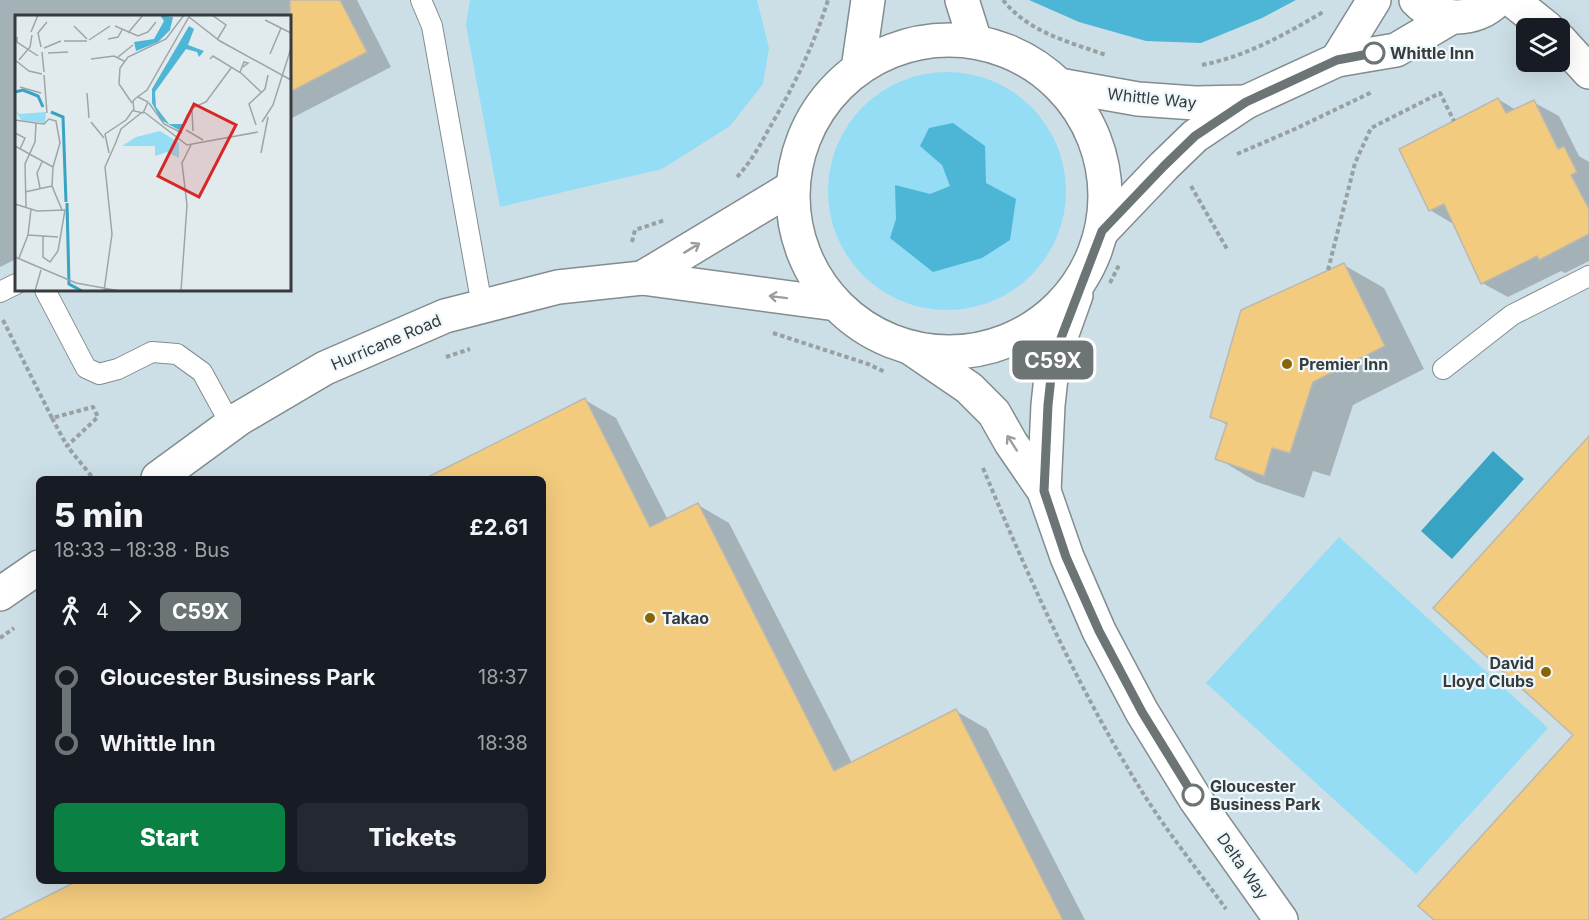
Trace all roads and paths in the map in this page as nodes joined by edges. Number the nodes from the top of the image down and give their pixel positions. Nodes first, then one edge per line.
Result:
1 (421, 0) edge
2 (828, 0) edge
3 (868, 0) edge
4 (962, 0) edge
5 (1003, 0) edge
6 (1374, 0) edge
7 (1416, 0) edge
8 (1497, 0) edge
9 (1512, 0) edge
10 (1325, 11) dead end
11 (1452, 17) junction
12 (1534, 18) edge
13 (975, 42) junction
14 (1570, 51) edge
15 (1116, 57) dead end
16 (1337, 60) junction
17 (1192, 68) dead end
18 (858, 69) junction
19 (1589, 72) edge
20 (1059, 85) junction
21 (1377, 89) dead end
22 (1246, 102) junction
23 (1454, 121) dead end
24 (1234, 155) dead end
25 (1188, 180) dead end
26 (734, 182) dead end
27 (793, 187) junction
28 (666, 220) dead end
29 (635, 230) dead end
30 (1102, 231) junction
31 (1227, 249) dead end
32 (1123, 257) dead end
33 (1328, 270) dead end
34 (1589, 276) edge
35 (642, 278) junction
36 (1095, 282) junction
37 (15, 284) edge
38 (46, 291) edge
39 (0, 292) edge
40 (836, 304) junction
41 (482, 306) junction
42 (0, 319) edge
43 (771, 333) dead end
44 (481, 345) dead end
45 (910, 348) junction
46 (441, 359) dead end
47 (1443, 369) dead end
48 (894, 376) dead end
49 (52, 418) junction
50 (231, 425) junction
51 (67, 446) junction
52 (979, 458) dead end
53 (91, 476) edge
54 (162, 476) edge
55 (988, 481) dead end
56 (1044, 491) junction
57 (36, 569) edge
58 (1, 590) edge
59 (1281, 920) edge

1 - 41 lane
2 - 26 path
3 - 18 street
4 - 13 street
5 - 15 path
6 - 16 street
7 - 11 street
8 - 11 street
9 - 12 street
10 - 17 path
11 - 16 street, Whittle Way
13 - 18 street
13 - 20 street
14 - 19 street
16 - 22 street, Whittle Way
18 - 27 street
20 - 22 street, Whittle Way
20 - 30 street
21 - 24 path
22 - 30 street, Whittle Way
23 - 33 path
25 - 31 path
35 -> 27 street, Hurricane Road
27 - 40 street
28 - 29 path
30 - 36 street, Delta Way
32 - 36 path
34 - 47 lane
40 -> 35 street, Hurricane Road
35 - 41 street, Hurricane Road
36 - 45 street
36 - 56 street, Delta Way
37 - 39 lane
38 - 50 lane
40 - 45 street
41 - 50 street, Hurricane Road
42 - 49 path
43 - 48 path
44 - 46 path
56 -> 45 street, Delta Way
49 - 51 path
49 - 51 path
50 - 54 street, Hurricane Road
51 - 53 path
52 - 55 path
56 - 59 street, Delta Way
57 - 58 street

